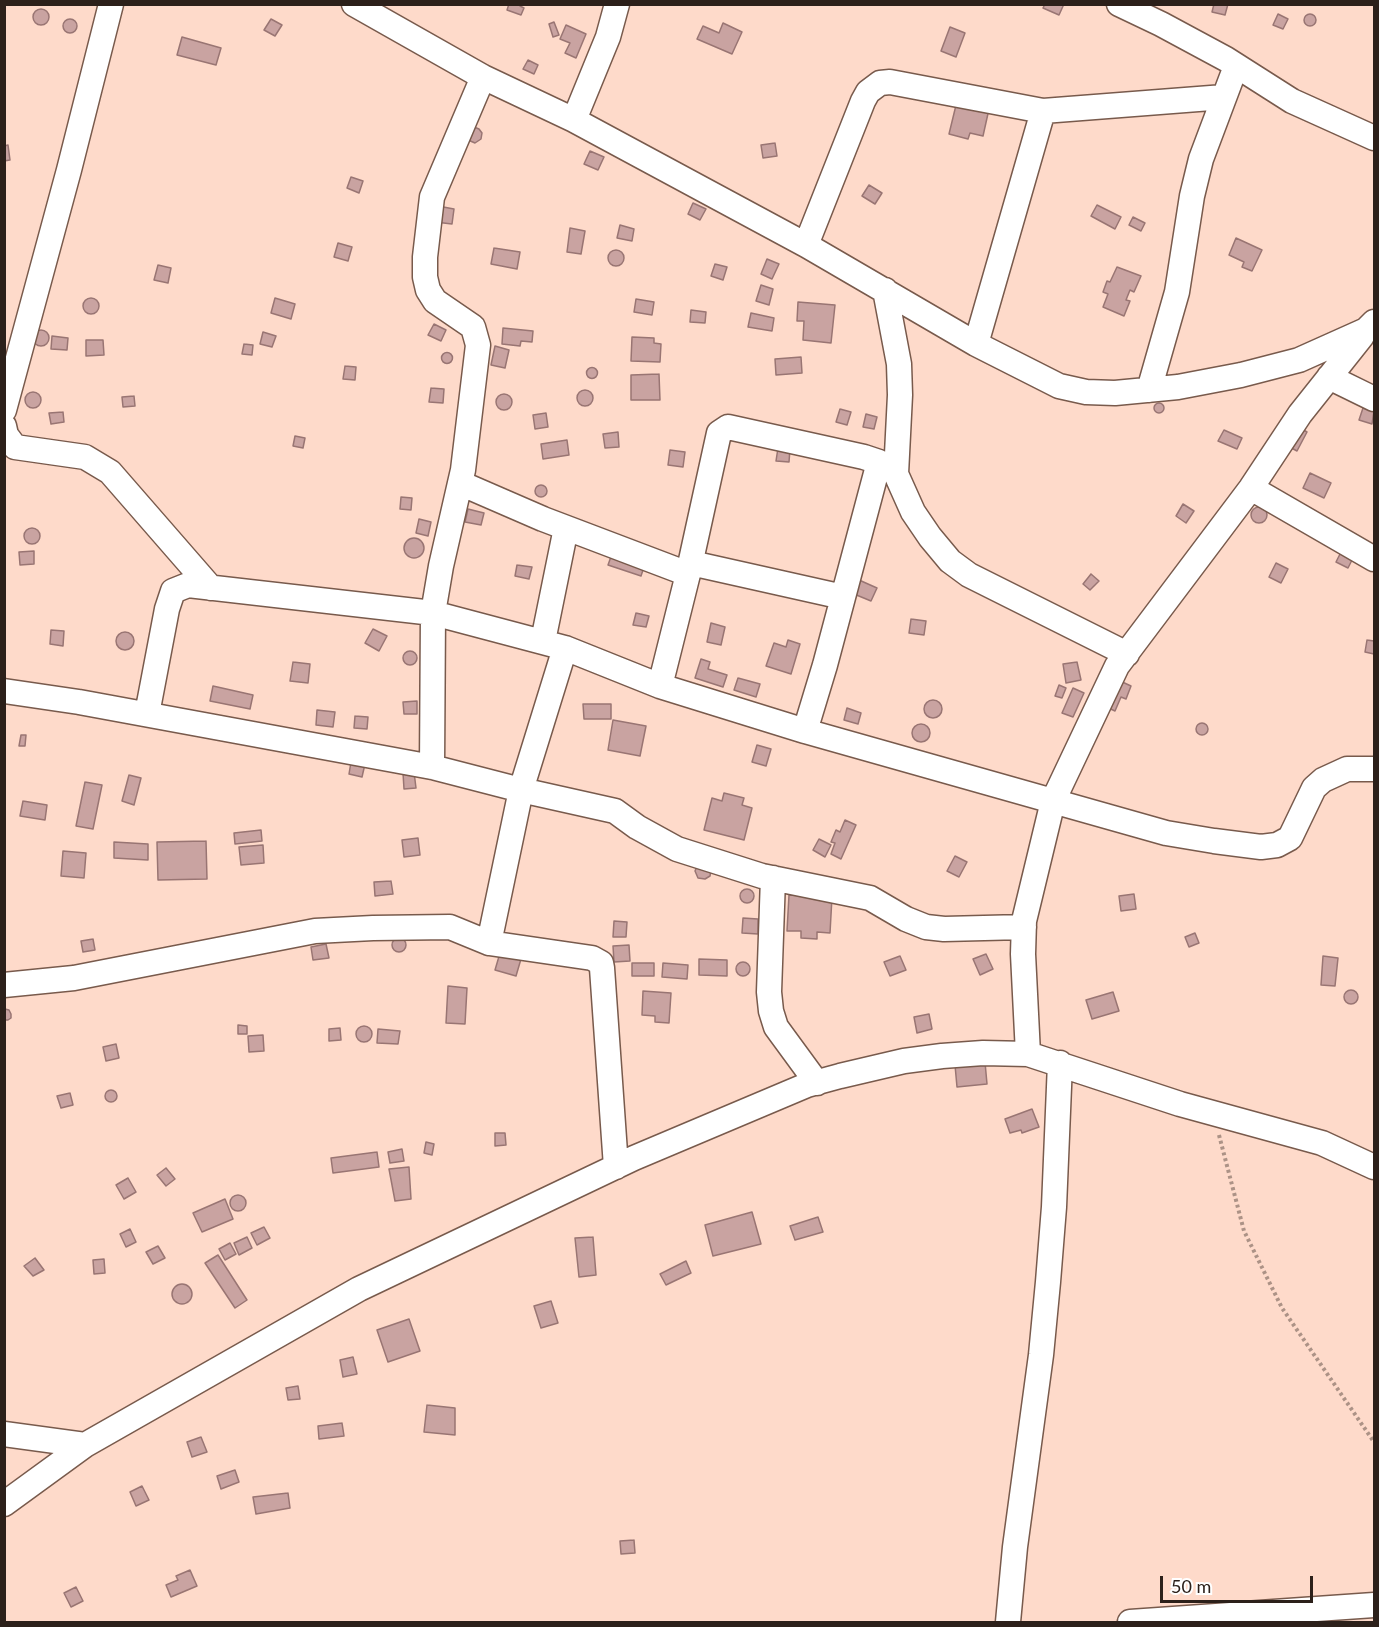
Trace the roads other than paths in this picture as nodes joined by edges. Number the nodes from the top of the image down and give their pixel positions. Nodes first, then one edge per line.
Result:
1 (111, 4) edge
2 (354, 4) edge
3 (617, 4) edge
4 (1119, 4) edge
5 (1236, 66) junction
6 (483, 77) junction
7 (1224, 97) junction
8 (1043, 111) junction
9 (573, 120) junction
10 (1374, 138) edge
11 (806, 245) junction
12 (885, 290) junction
13 (1370, 326) edge
14 (976, 344) junction
15 (1329, 377) junction
16 (1149, 390) junction
17 (1374, 399) edge
18 (4, 410) edge
19 (4, 426) edge
20 (887, 468) junction
21 (460, 483) junction
22 (1251, 488) junction
23 (566, 528) junction
24 (1374, 559) edge
25 (689, 569) junction
26 (211, 588) junction
27 (843, 597) junction
28 (433, 613) junction
29 (554, 644) junction
30 (1126, 654) junction
31 (660, 686) junction
32 (4, 691) edge
33 (147, 714) junction
34 (805, 731) junction
35 (432, 767) junction
36 (1374, 769) edge
37 (521, 790) junction
38 (1053, 801) junction
39 (773, 878) junction
40 (1024, 927) junction
41 (489, 943) junction
42 (4, 985) edge
43 (1028, 1054) junction
44 (1060, 1063) junction
45 (817, 1083) junction
46 (616, 1167) junction
47 (1374, 1167) edge
48 (4, 1434) edge
49 (85, 1445) junction
50 (4, 1504) edge
51 (1374, 1605) edge
52 (1008, 1623) edge
53 (1130, 1623) edge

1 - 18 street
2 - 6 street
3 - 9 street
4 - 5 street
5 - 7 street
5 - 10 street
6 - 9 street
6 - 21 street
7 - 8 street
7 - 16 street
8 - 11 street
8 - 14 street
9 - 11 street
11 - 12 street
12 - 14 street
12 - 20 street
13 - 15 street
13 - 16 street
14 - 16 street
15 - 17 street
15 - 22 street
19 - 26 street
20 - 25 street
20 - 27 street
20 - 30 street
21 - 23 street
21 - 28 street
22 - 24 street
22 - 30 street
23 - 25 street
23 - 29 street
25 - 27 street
25 - 31 street
26 - 28 street
26 - 33 street
27 - 34 street
28 - 29 street
28 - 35 street
29 - 31 street
29 - 37 street
30 - 38 street
31 - 34 street
32 - 33 street
33 - 35 street
34 - 38 street
35 - 37 street
36 - 38 street
37 - 39 street
37 - 41 street
38 - 40 street
39 - 40 street
39 - 45 street
40 - 43 street
41 - 42 street
41 - 46 street
43 - 44 street
43 - 45 street
44 - 47 street
44 - 52 street
45 - 46 street
46 - 49 street
48 - 49 street
49 - 50 street
51 - 53 street

